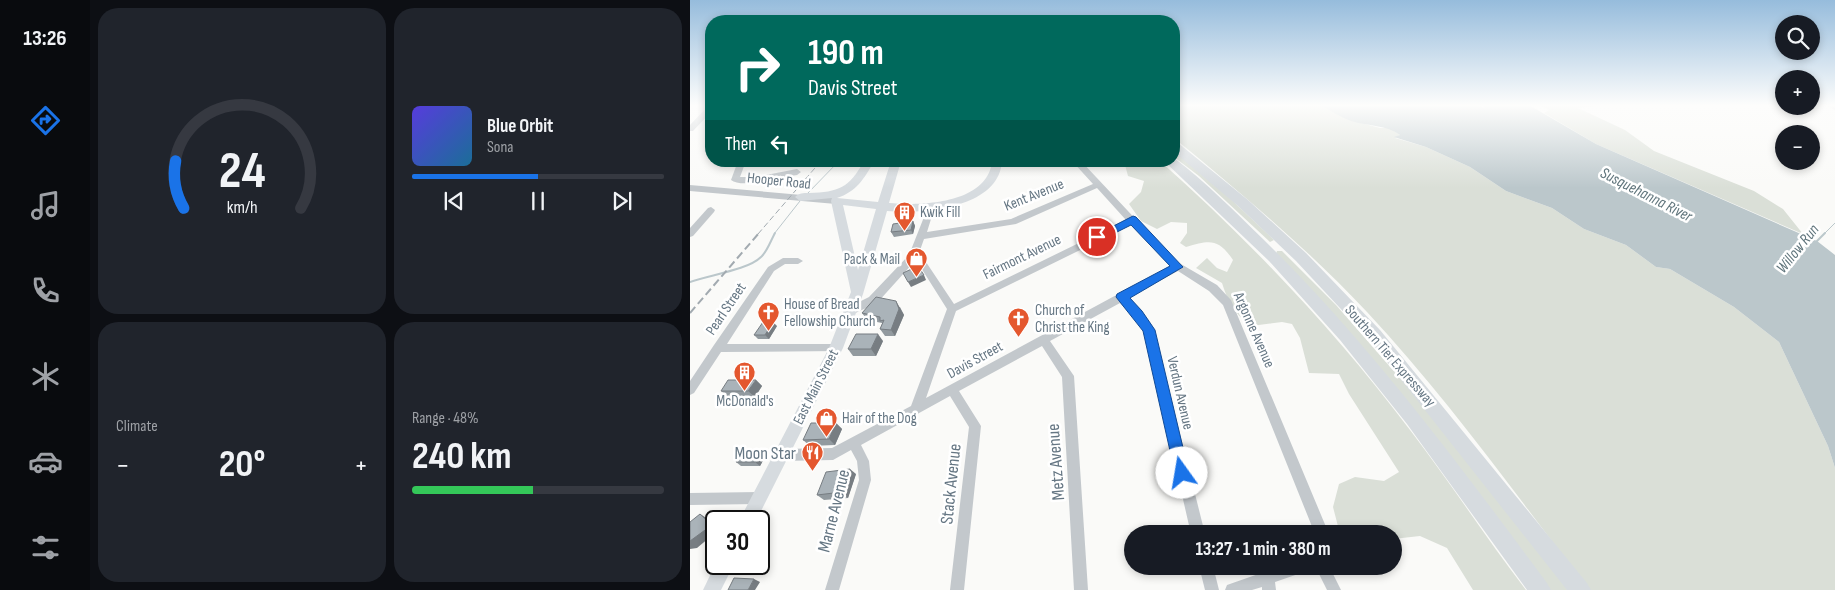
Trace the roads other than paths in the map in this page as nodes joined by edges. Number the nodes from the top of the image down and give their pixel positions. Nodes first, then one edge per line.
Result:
1 (1180, 151) edge
2 (739, 167) edge
3 (866, 167) edge
4 (894, 167) edge
5 (996, 167) edge
6 (1081, 167) edge
7 (1177, 167) edge
8 (797, 172) dead end
9 (1097, 185) junction
10 (690, 188) edge
11 (800, 197) joint
12 (822, 198) junction
13 (836, 202) junction
14 (711, 210) dead end
15 (927, 219) dead end
16 (1133, 220) junction
17 (690, 234) edge
18 (922, 236) junction
19 (913, 256) junction
20 (798, 261) dead end
21 (1177, 267) junction
22 (857, 294) junction
23 (1122, 297) junction
24 (952, 309) junction
25 (851, 311) junction
26 (1043, 339) junction
27 (718, 348) junction
28 (836, 348) junction
29 (952, 389) junction
30 (690, 390) edge
31 (916, 409) junction
32 (854, 443) junction
33 (781, 455) junction
34 (759, 498) junction
35 (690, 499) edge
36 (753, 510) edge
37 (1196, 525) edge
38 (1318, 525) edge
39 (720, 575) edge
40 (1208, 575) edge
41 (1286, 575) edge
42 (1326, 575) edge
43 (1269, 584) edge
44 (712, 590) edge
45 (832, 590) edge
46 (957, 590) edge
47 (1081, 590) edge
48 (1212, 590) edge
49 (1232, 590) edge
50 (1334, 590) edge
51 (1540, 590) edge
52 (1580, 590) edge

1 - 52 highway, Southern Tier Expressway
2 - 8 street
3 - 12 main road
4 - 22 main road, East Main Street
5 - 13 main road
6 - 9 street, Argonne Avenue
7 - 51 highway, Southern Tier Expressway
9 - 16 street, Argonne Avenue
9 - 18 street, Kent Avenue
10 - 11 street, Hooper Road
11 - 12 main road
12 - 13 street, Hooper Road
13 - 22 main road
14 - 17 street
15 - 18 street
16 - 21 street, Argonne Avenue
16 - 24 street, Fairmont Avenue
18 - 19 street
19 - 24 street
19 - 25 street
20 - 27 street, Pearl Street
21 - 23 street, Davis Street
21 - 38 street, Argonne Avenue
22 - 25 main road, East Main Street
23 - 26 street, Davis Street
23 - 37 street, Verdun Avenue
24 - 31 street
25 - 28 main road, East Main Street
26 - 29 street, Davis Street
26 - 47 street, Metz Avenue
27 - 28 street
27 - 30 street, Pearl Street
28 - 33 main road, East Main Street
29 - 31 street, Davis Street
29 - 46 street, Stack Avenue
31 - 32 street, Davis Street
32 - 33 street, Davis Street
32 - 45 street, Marne Avenue
33 - 34 main road, East Main Street
34 - 35 street
34 - 36 main road, East Main Street
39 - 44 main road
40 - 48 street
41 - 43 street
42 - 50 street
43 - 49 street

